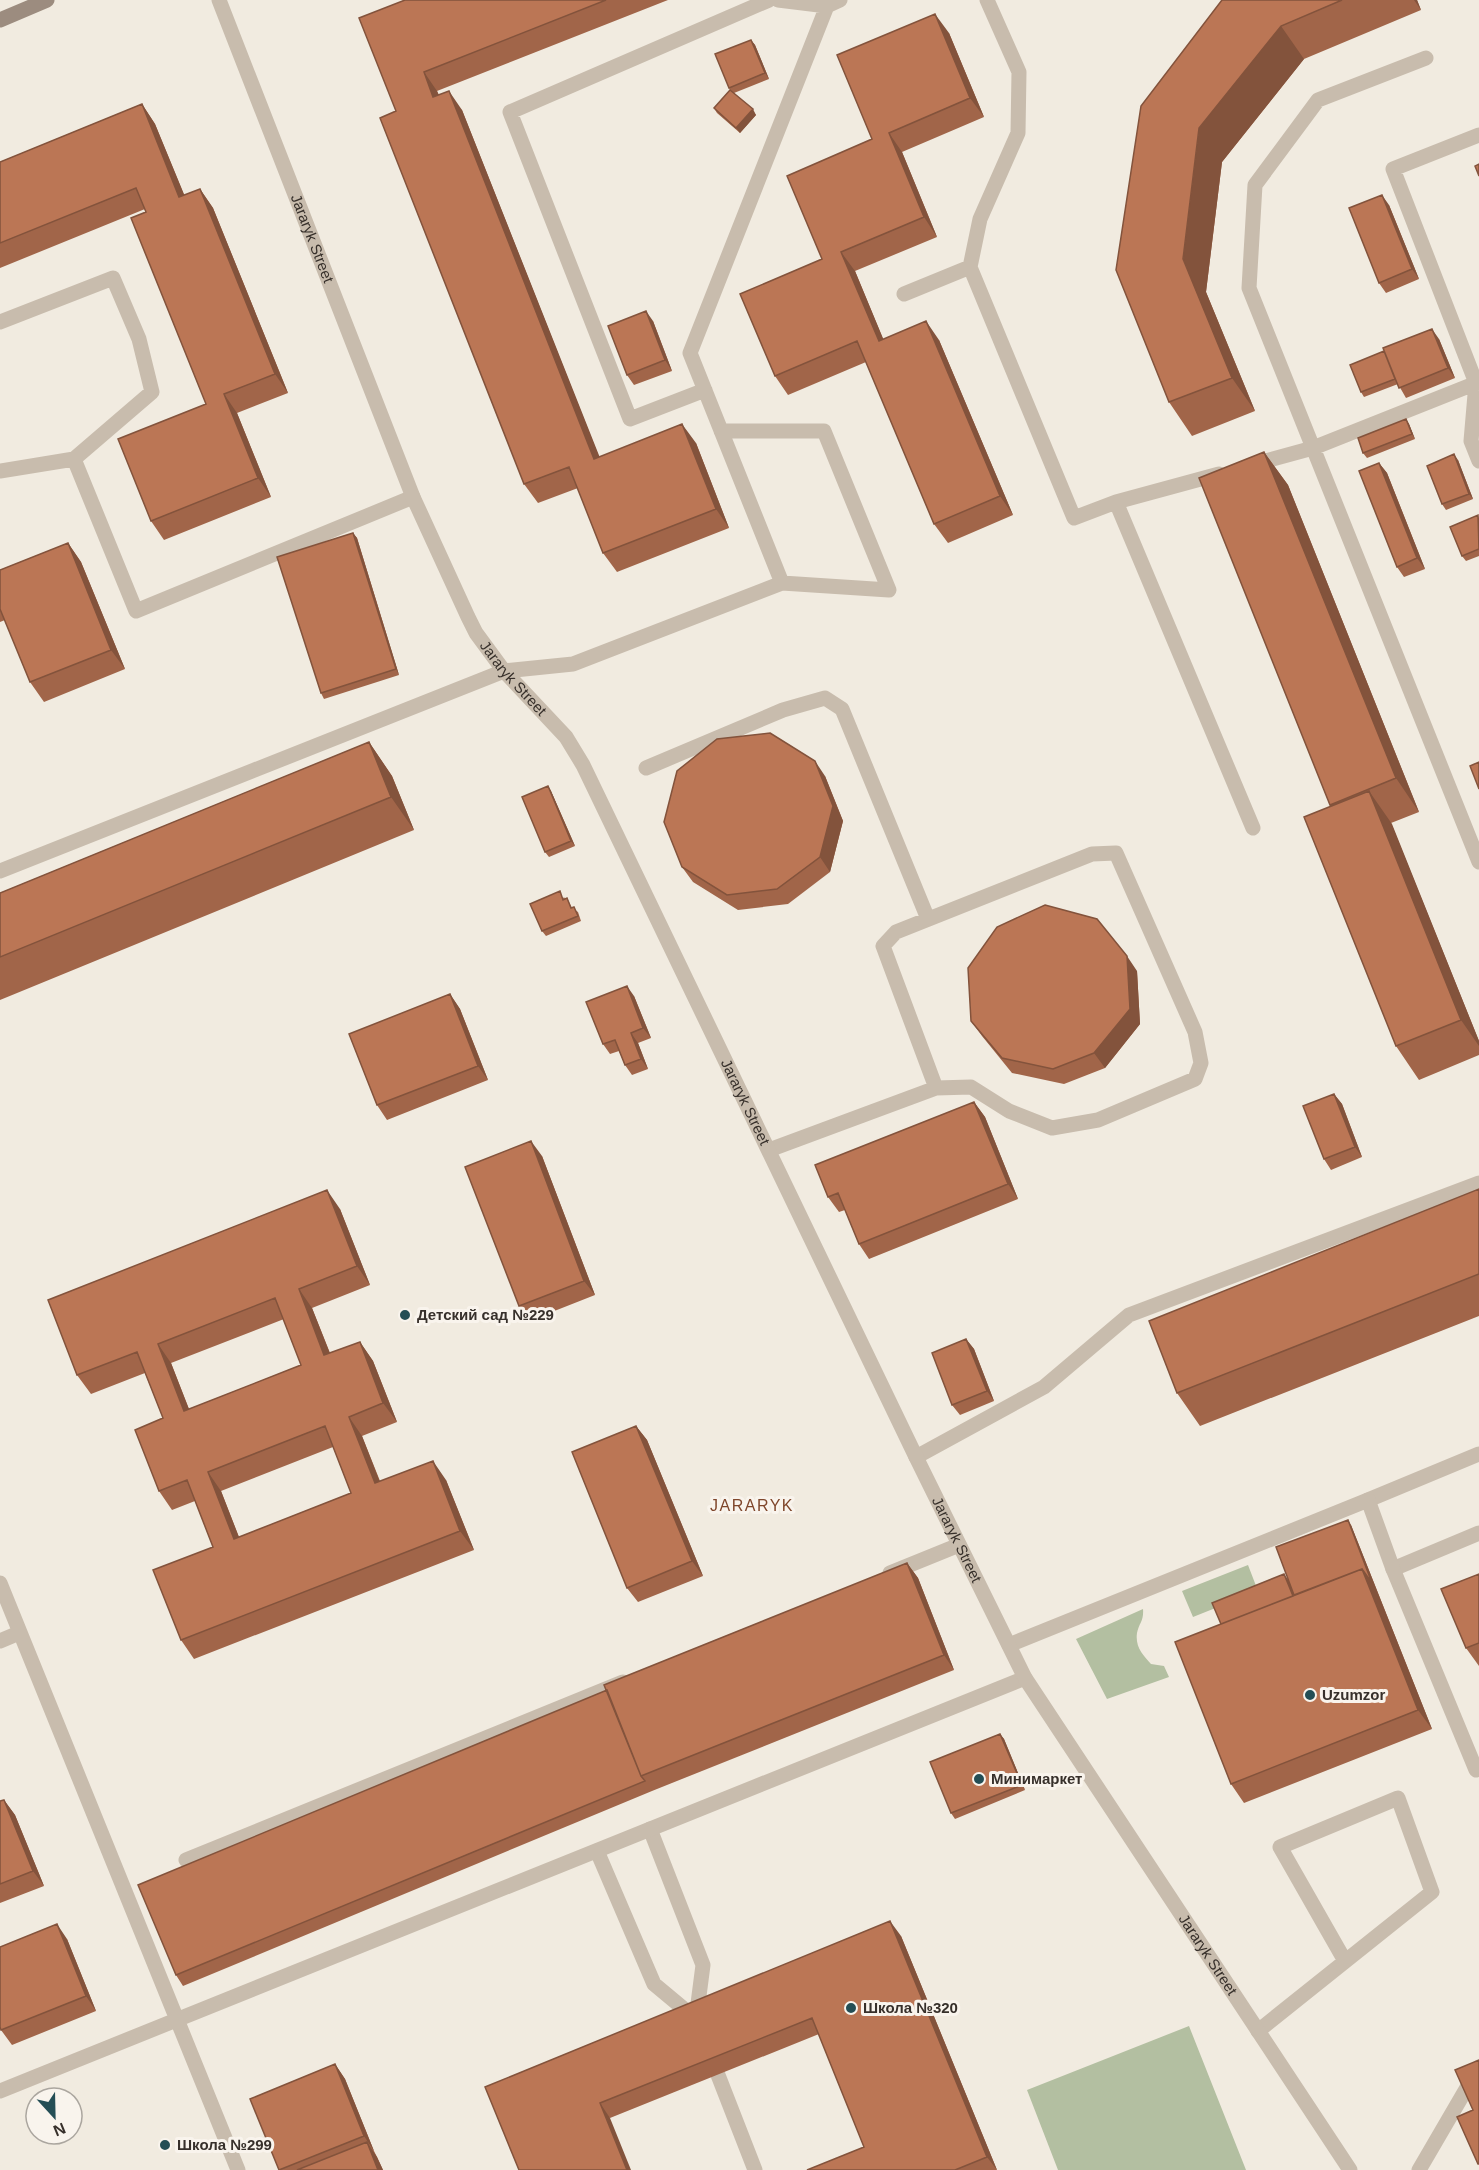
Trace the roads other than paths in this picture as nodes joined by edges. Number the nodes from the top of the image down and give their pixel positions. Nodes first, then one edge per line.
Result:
1 (47, 0) edge
2 (219, 0) edge
3 (769, 0) edge
4 (778, 0) edge
5 (987, 0) edge
6 (831, 2) edge
7 (0, 20) edge
8 (1426, 58) dead end
9 (1479, 135) edge
10 (970, 267) junction
11 (904, 294) dead end
12 (0, 322) edge
13 (1478, 382) edge
14 (705, 390) junction
15 (721, 431) junction
16 (1313, 448) junction
17 (74, 459) junction
18 (1479, 461) edge
19 (0, 471) edge
20 (413, 497) junction
21 (1116, 502) junction
22 (782, 583) junction
23 (504, 671) junction
24 (646, 768) dead end
25 (1253, 828) dead end
26 (1479, 862) edge
27 (0, 871) edge
28 (927, 919) junction
29 (936, 1088) junction
30 (769, 1150) junction
31 (1479, 1183) edge
32 (1479, 1454) edge
33 (916, 1457) junction
34 (1368, 1500) junction
35 (1479, 1533) edge
36 (959, 1545) junction
37 (1393, 1569) junction
38 (873, 1580) edge
39 (0, 1582) edge
40 (19, 1633) junction
41 (0, 1641) edge
42 (1009, 1646) junction
43 (640, 1675) edge
44 (1025, 1678) junction
45 (1478, 1772) edge
46 (650, 1829) junction
47 (597, 1851) junction
48 (186, 1860) dead end
49 (1345, 1961) junction
50 (177, 2021) junction
51 (1258, 2031) junction
52 (1479, 2067) edge
53 (718, 2075) edge
54 (0, 2091) edge
55 (238, 2170) edge
56 (755, 2170) edge
57 (1350, 2170) edge
58 (1419, 2170) edge

1 - 7 main road
2 - 20 street, Jararyk Street
3 - 14 street
4 - 6 street
5 - 10 street
6 - 14 street
8 - 16 street
9 - 13 street
10 - 11 street
10 - 21 street
12 - 17 street
13 - 16 street
13 - 18 street
14 - 15 street
15 - 22 street
15 - 22 street
16 - 21 street
16 - 26 street
17 - 19 street
17 - 20 street
20 - 23 street, Jararyk Street
21 - 25 street
22 - 23 street
23 - 27 street
23 - 30 street, Jararyk Street
24 - 28 street
28 - 29 street
28 - 29 street
29 - 30 street
30 - 33 street, Jararyk Street
31 - 33 street
32 - 34 street
33 - 36 street, Jararyk Street
34 - 37 street
34 - 42 street
35 - 37 street
36 - 38 street
36 - 42 street, Jararyk Street
37 - 45 street
39 - 40 street
40 - 41 street
40 - 50 street
42 - 44 street, Jararyk Street
43 - 48 street
44 - 46 street
44 - 51 street, Jararyk Street
46 - 47 street
46 - 47 street
47 - 50 street
49 - 49 street
49 - 51 street
50 - 54 street
50 - 55 street
51 - 57 street, Jararyk Street
52 - 58 street
53 - 56 street

